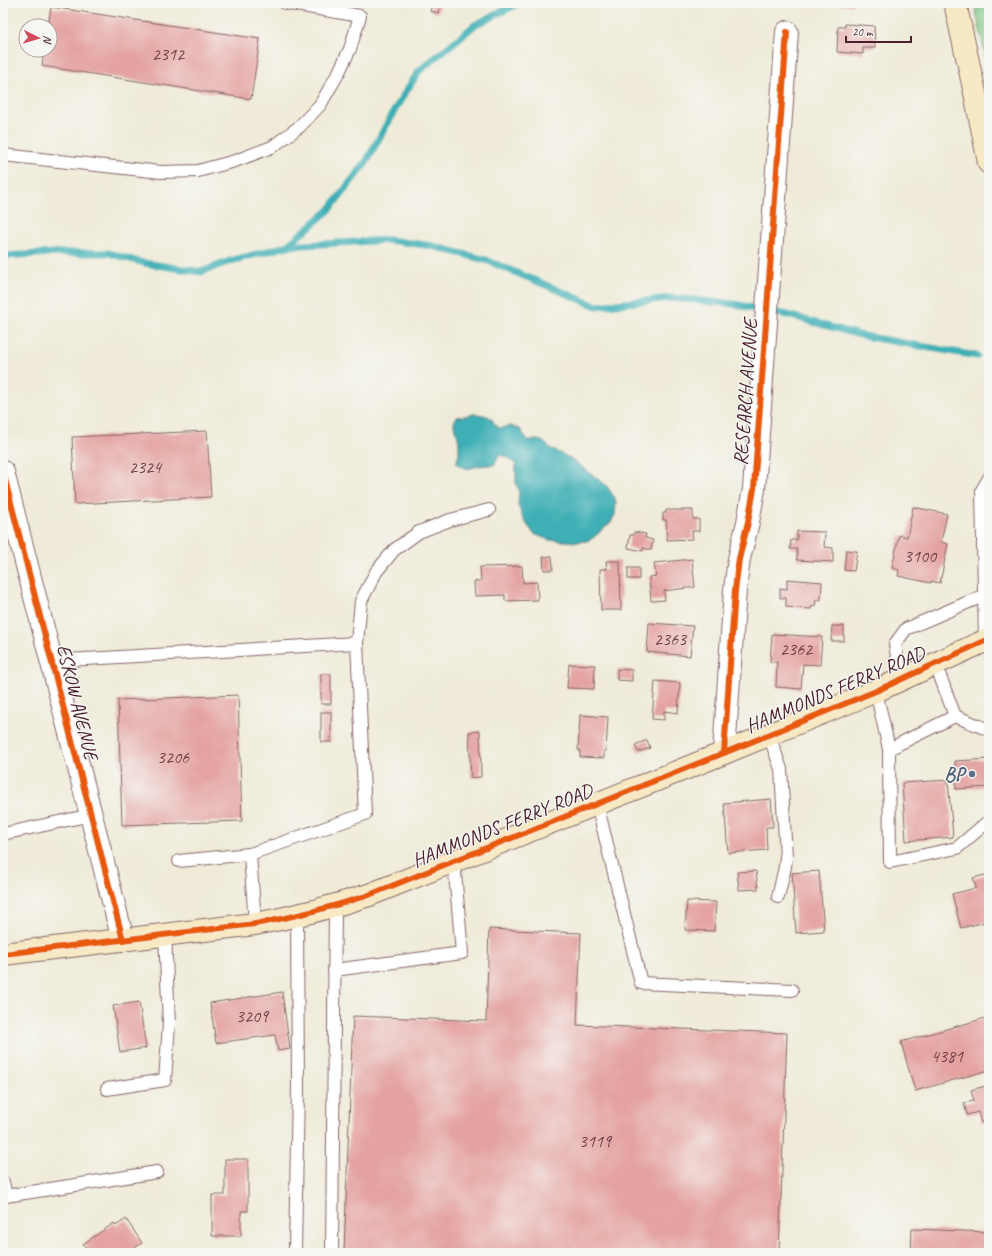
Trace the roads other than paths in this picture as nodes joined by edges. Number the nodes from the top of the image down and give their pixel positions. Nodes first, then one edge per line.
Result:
1 (285, 3) edge
2 (956, 3) edge
3 (787, 32) dead end
4 (982, 92) edge
5 (3, 155) edge
6 (989, 163) edge
7 (3, 472) edge
8 (989, 478) edge
9 (489, 510) dead end
10 (985, 595) junction
11 (987, 640) edge
12 (357, 644) junction
13 (51, 661) junction
14 (935, 663) junction
15 (901, 679) junction
16 (876, 690) junction
17 (955, 716) junction
18 (989, 730) edge
19 (769, 735) junction
20 (889, 750) junction
21 (724, 754) junction
22 (597, 804) junction
23 (91, 815) junction
24 (989, 823) edge
25 (3, 834) edge
26 (250, 854) junction
27 (179, 861) dead end
28 (454, 861) junction
29 (778, 898) dead end
30 (335, 906) junction
31 (297, 916) junction
32 (255, 924) junction
33 (165, 935) junction
34 (123, 940) junction
35 (3, 954) edge
36 (334, 970) junction
37 (792, 990) dead end
38 (107, 1089) dead end
39 (157, 1172) dead end
40 (3, 1182) edge
41 (295, 1253) edge
42 (332, 1253) edge

1 - 5 lane
2 - 4 street
3 - 21 street, RESEARCH AVENUE
4 - 6 street
7 - 13 street, ESKOW AVENUE
8 - 10 lane
9 - 12 lane
10 - 11 lane
10 - 15 lane
11 - 14 street, HAMMONDS FERRY ROAD
12 - 13 lane
12 - 26 lane
13 - 23 street, ESKOW AVENUE
14 - 15 street, HAMMONDS FERRY ROAD
14 - 17 lane
15 - 16 street, HAMMONDS FERRY ROAD
16 - 19 street, HAMMONDS FERRY ROAD
16 - 20 lane
17 - 18 lane
17 - 20 lane
19 - 21 street, HAMMONDS FERRY ROAD
19 - 29 lane
20 - 24 lane
21 - 22 street, HAMMONDS FERRY ROAD
22 - 28 street, HAMMONDS FERRY ROAD
22 - 37 lane
23 - 25 lane
23 - 34 street, ESKOW AVENUE
26 - 27 lane
26 - 32 lane
28 - 30 street, HAMMONDS FERRY ROAD
28 - 36 lane
30 - 31 street, HAMMONDS FERRY ROAD
30 - 36 lane
31 - 32 street, HAMMONDS FERRY ROAD
31 - 41 lane
32 - 33 street, HAMMONDS FERRY ROAD
33 - 34 street, HAMMONDS FERRY ROAD
33 - 38 lane
34 - 35 street, HAMMONDS FERRY ROAD
36 - 42 lane
39 - 40 lane

